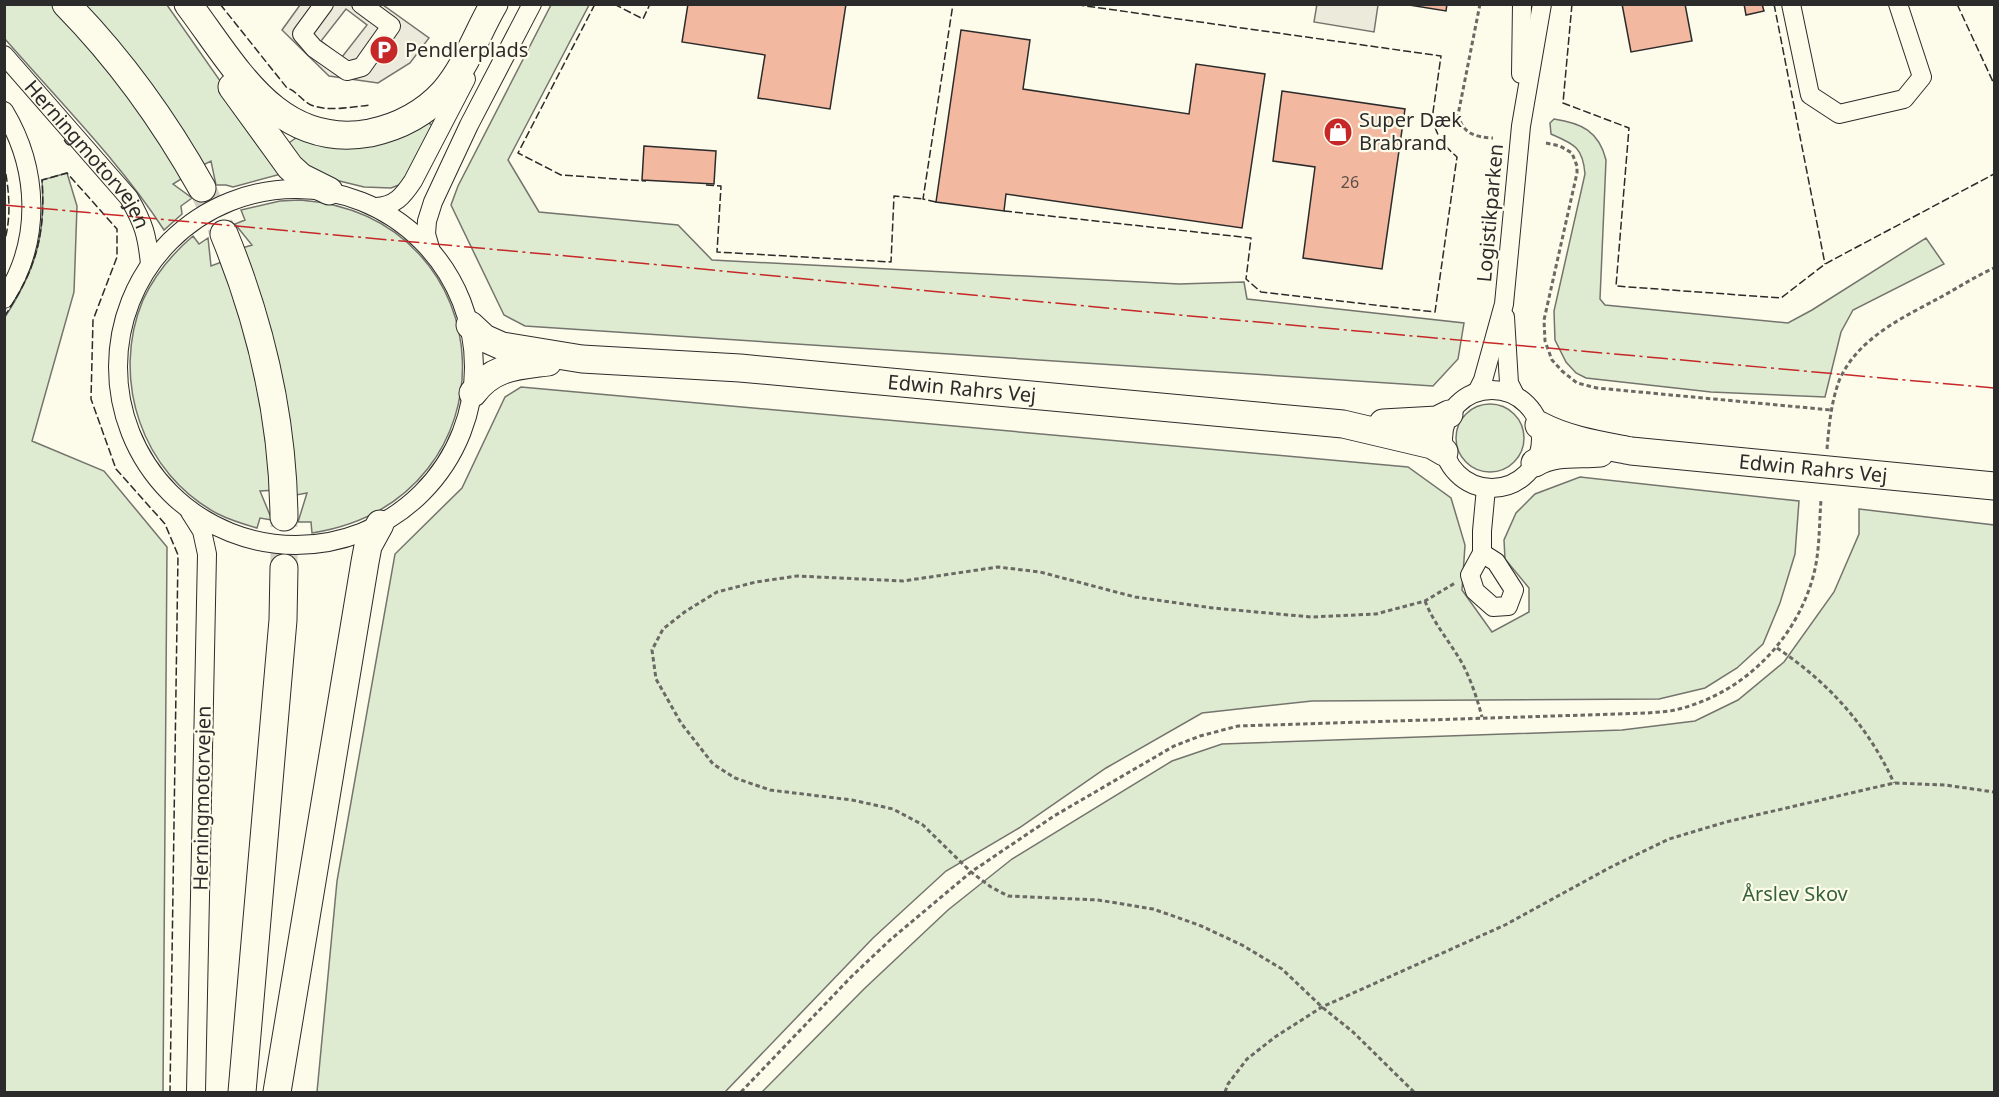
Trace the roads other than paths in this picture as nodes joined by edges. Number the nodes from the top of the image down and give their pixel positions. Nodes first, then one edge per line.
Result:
1 (66, 4) edge
2 (174, 4) edge
3 (188, 4) edge
4 (324, 4) edge
5 (362, 4) edge
6 (494, 4) edge
7 (503, 4) edge
8 (532, 4) edge
9 (1522, 4) edge
10 (1542, 4) edge
11 (1791, 4) edge
12 (1898, 4) edge
13 (4, 56) edge
14 (4, 111) edge
15 (1521, 126) junction
16 (202, 188) tunnel mouth
17 (329, 191) junction
18 (376, 207) junction
19 (224, 234) tunnel mouth
20 (430, 248) junction
21 (150, 264) junction
22 (4, 299) edge
23 (1504, 304) junction
24 (470, 325) junction
25 (582, 359) junction
26 (1477, 392) junction
27 (473, 393) junction
28 (1515, 395) junction
29 (1449, 414) junction
30 (1342, 424) junction
31 (1539, 424) junction
32 (1631, 451) junction
33 (1444, 452) junction
34 (1535, 463) junction
35 (1995, 486) edge
36 (1486, 488) junction
37 (187, 508) junction
38 (284, 517) tunnel mouth
39 (380, 524) junction
40 (1482, 553) junction
41 (284, 568) tunnel mouth
42 (196, 1092) edge
43 (242, 1092) edge
44 (277, 1092) edge

1 - 16 highway
2 - 17 highway
3 - 6 highway
4 - 5 street
7 - 18 street
8 - 20 street
9 - 15 street, Logistikparken
10 - 15 street, Logistikparken
11 - 12 street
13 - 21 street, Herningmotorvejen
14 - 22 street
15 - 23 street, Logistikparken
17 - 18 street
17 - 21 street
18 - 20 street
19 - 38 highway
20 - 24 street
21 - 37 street
23 - 26 street, Logistikparken
23 - 28 street, Logistikparken
24 - 25 highway
24 - 27 street
25 - 27 highway
25 - 30 highway, Edwin Rahrs Vej
26 - 28 street
26 - 29 street
27 - 39 street
28 - 31 street
29 - 30 highway
29 - 33 street
30 - 33 highway
31 - 32 highway
31 - 34 street
32 - 34 highway
32 - 35 highway, Edwin Rahrs Vej
33 - 36 street
34 - 36 street
36 - 40 street
37 - 39 street
37 - 42 street, Herningmotorvejen
39 - 44 highway
40 - 40 street
41 - 43 highway

